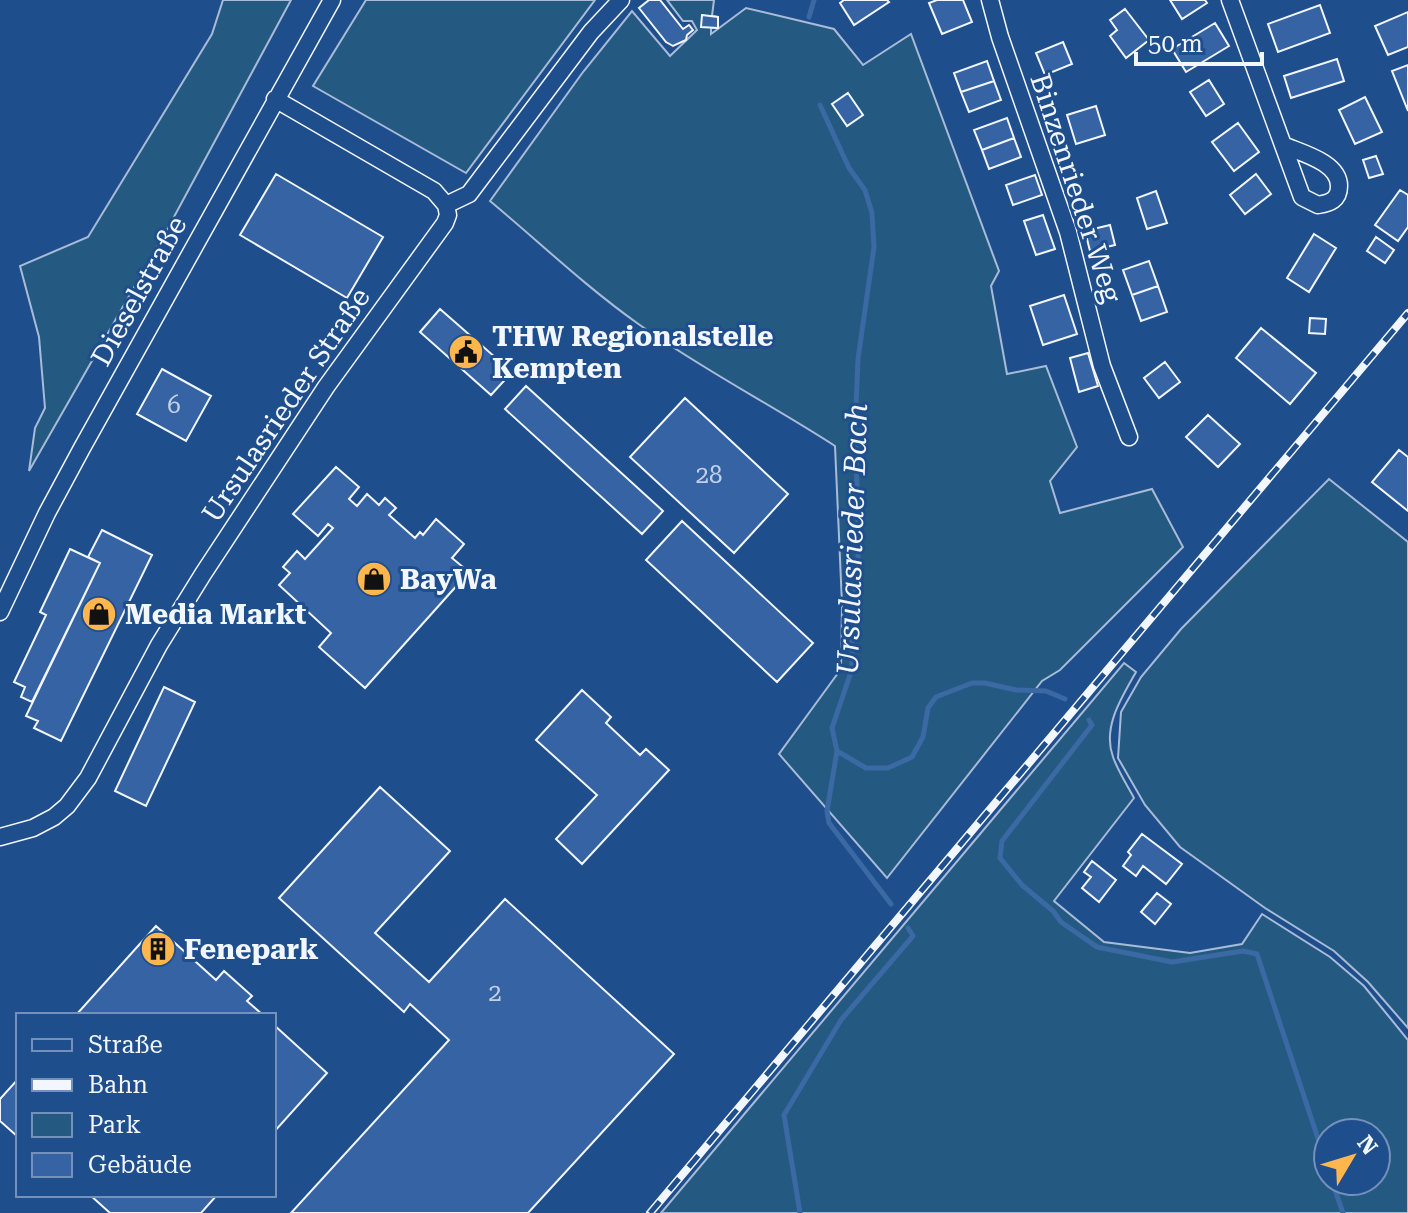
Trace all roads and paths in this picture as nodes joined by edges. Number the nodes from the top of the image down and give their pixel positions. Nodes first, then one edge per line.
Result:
1 (332, 0) edge
2 (621, 0) edge
3 (990, 0) edge
4 (1230, 0) edge
5 (275, 99) junction
6 (1283, 145) dead end
7 (446, 205) junction
8 (1129, 437) dead end
9 (0, 612) edge
10 (0, 837) edge

1 - 5 street, Dieselstraße
2 - 7 street
3 - 8 street, Binzenrieder Weg
4 - 6 street
5 - 7 street
5 - 9 street, Dieselstraße
7 - 10 street, Ursulasrieder Straße

